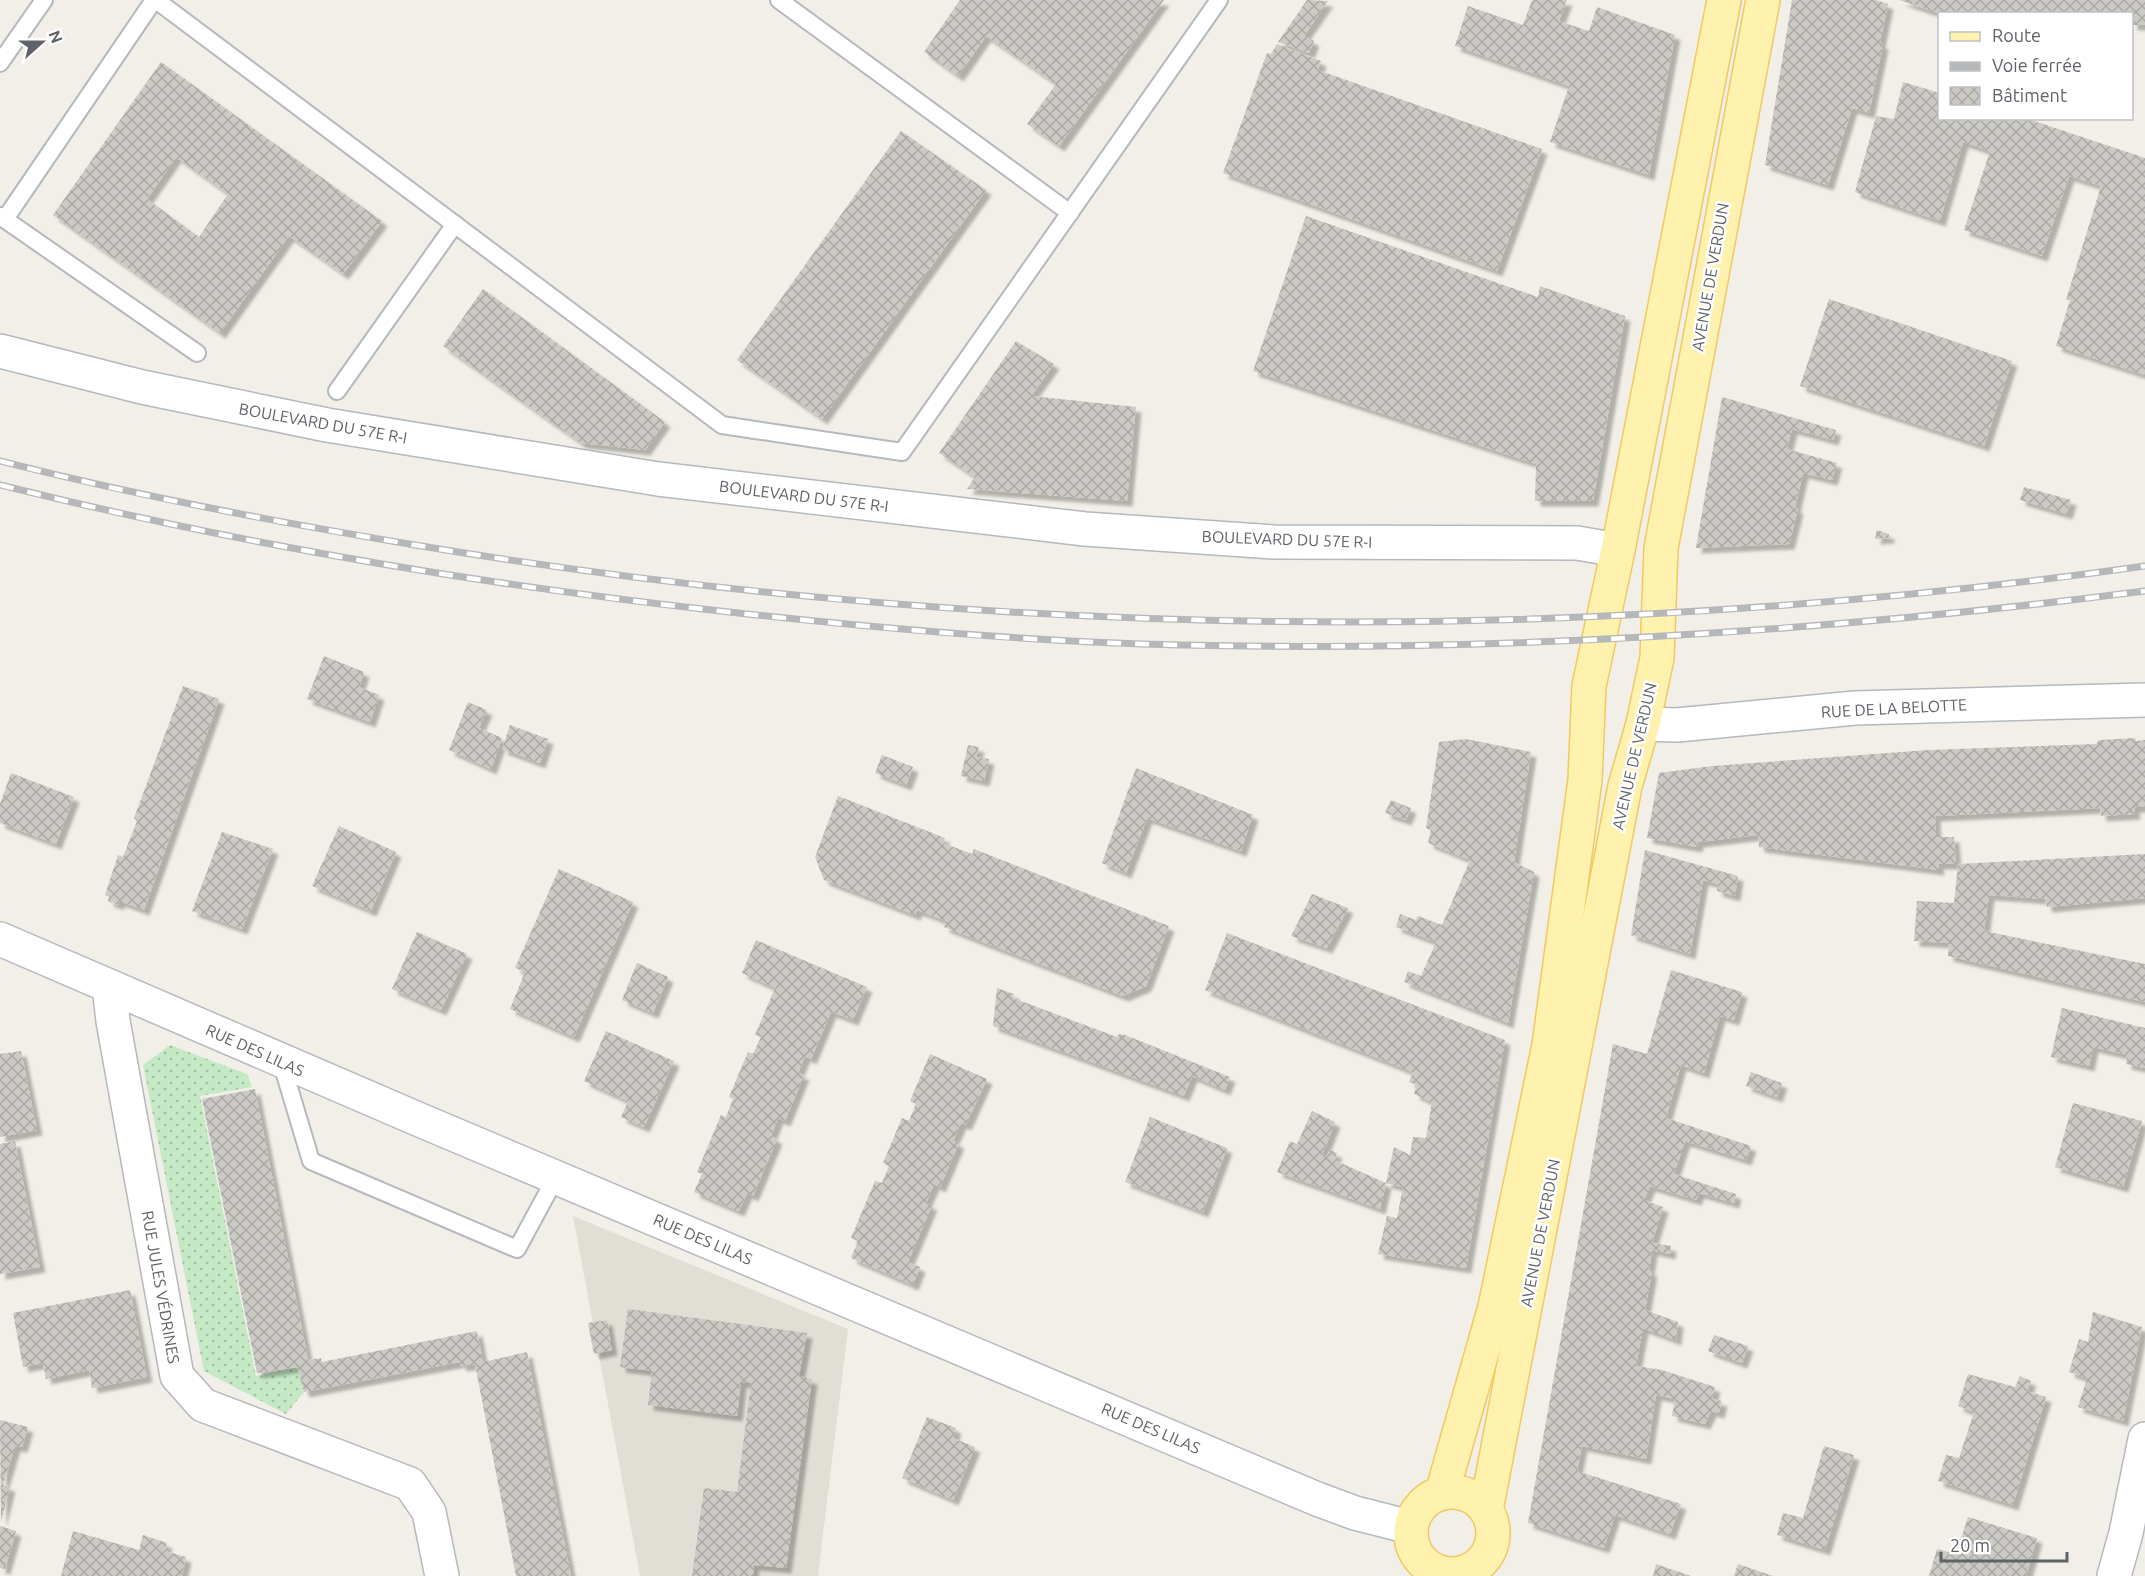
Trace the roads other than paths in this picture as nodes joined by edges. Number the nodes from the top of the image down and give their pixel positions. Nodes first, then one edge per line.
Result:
1 (44, 0) edge
2 (155, 0) edge
3 (779, 0) edge
4 (1219, 0) edge
5 (1724, 0) edge
6 (1763, 0) edge
7 (0, 63) edge
8 (1070, 213) junction
9 (3, 217) edge
10 (454, 224) junction
11 (0, 351) edge
12 (197, 353) dead end
13 (337, 391) dead end
14 (1618, 550) junction
15 (2145, 700) edge
16 (1643, 724) junction
17 (0, 939) edge
18 (109, 986) junction
19 (281, 1061) junction
20 (556, 1177) junction
21 (2145, 1439) edge
22 (1442, 1492) junction
23 (1486, 1510) junction
24 (1410, 1527) junction
25 (442, 1576) edge
26 (1454, 1576) edge
27 (2114, 1576) edge

1 - 7 lane
2 - 9 lane
2 - 10 lane
3 - 8 lane
4 - 8 lane
5 - 14 main road, AVENUE DE VERDUN
6 - 16 main road, AVENUE DE VERDUN
8 - 10 lane
9 - 12 lane
10 - 13 lane
11 - 14 street, BOULEVARD DU 57E R-I
14 - 22 main road, AVENUE DE VERDUN
15 - 16 street, RUE DE LA BELOTTE
16 - 23 main road, AVENUE DE VERDUN
17 - 18 street, RUE DES LILAS
18 - 19 street, RUE DES LILAS
18 - 25 street, RUE JULES VÉDRINES
19 - 20 street, RUE DES LILAS
19 - 20 lane
20 - 24 street, RUE DES LILAS
21 - 27 street
22 - 23 main road
22 - 24 main road
23 - 26 main road
24 - 26 main road

